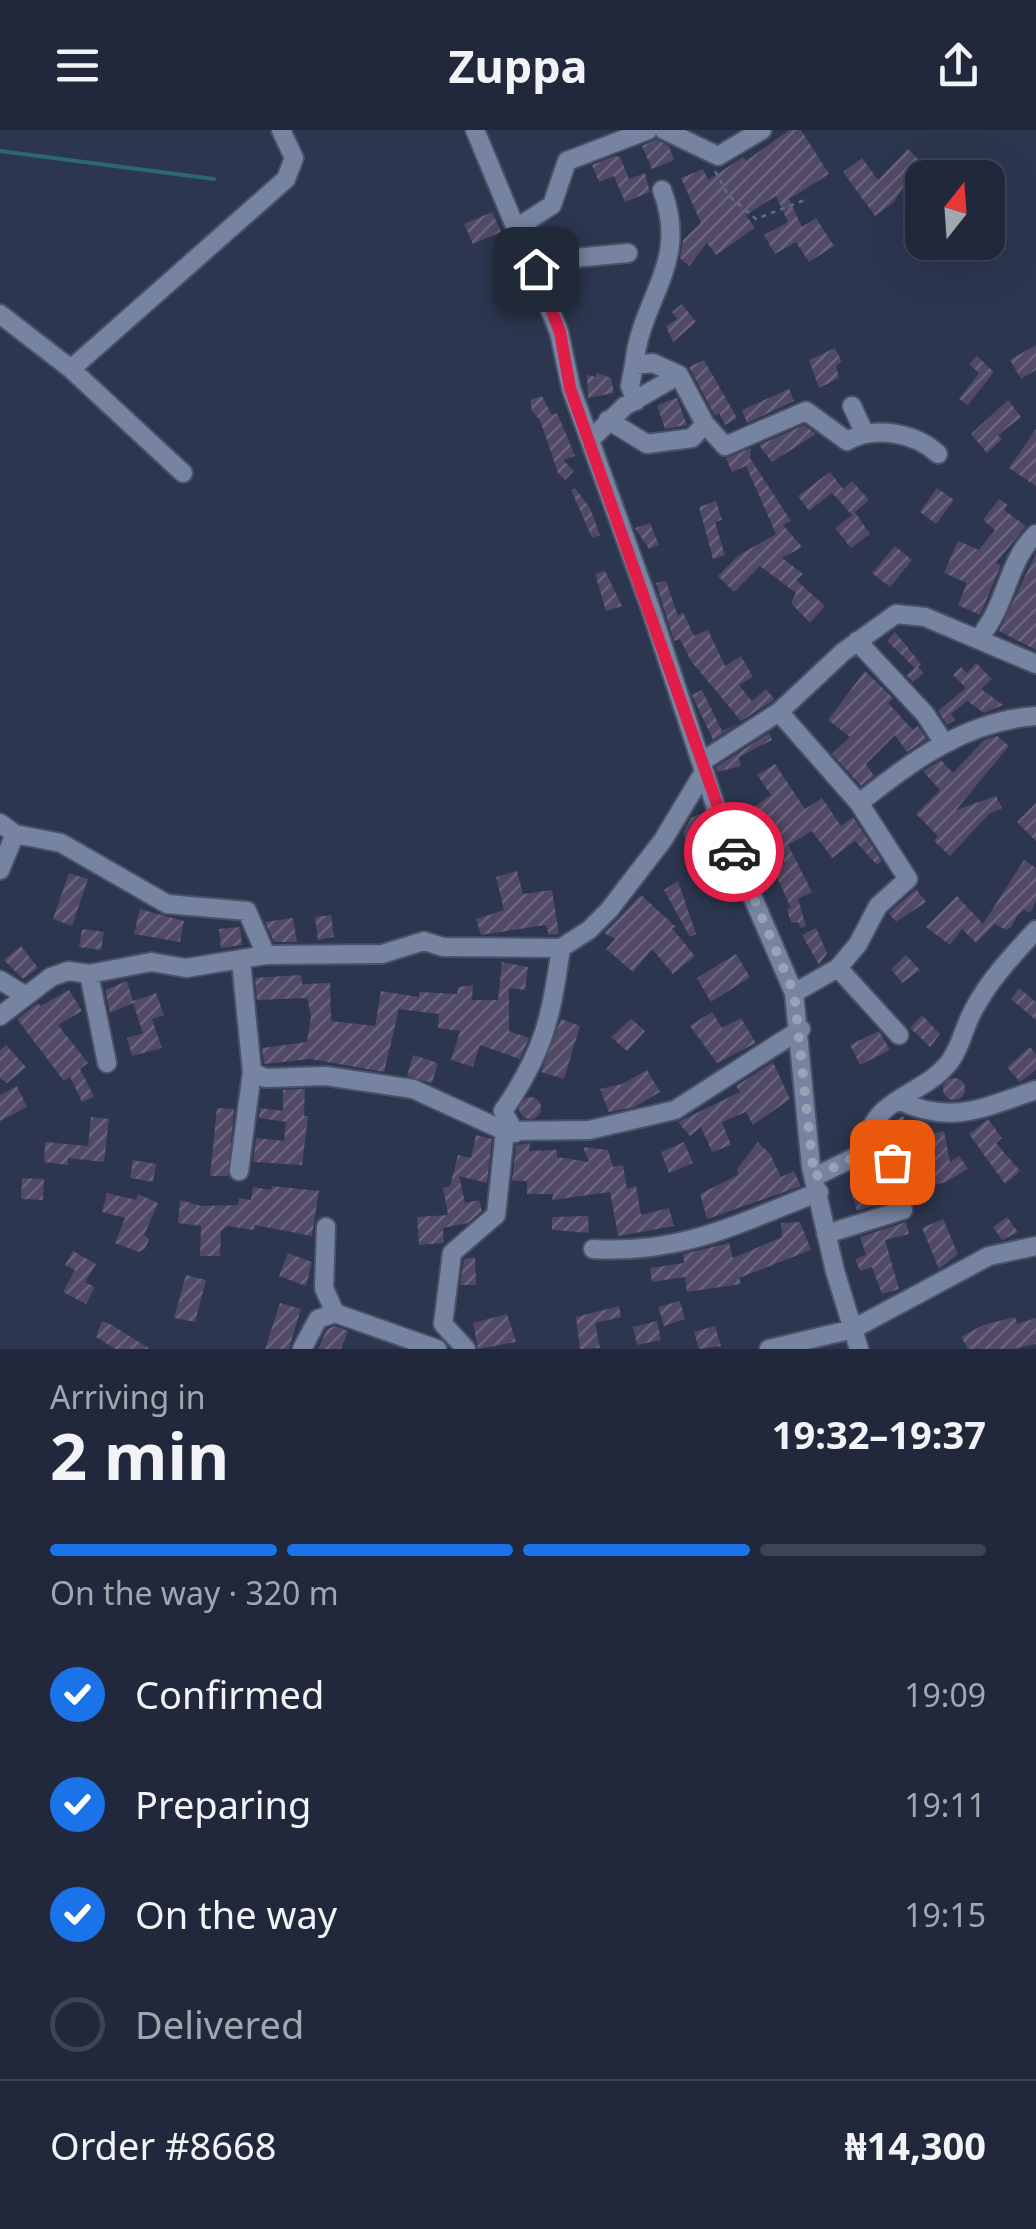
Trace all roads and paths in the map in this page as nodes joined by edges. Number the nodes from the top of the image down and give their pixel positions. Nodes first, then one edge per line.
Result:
1 (281, 130) edge
2 (474, 130) edge
3 (648, 130) edge
4 (664, 130) edge
5 (762, 130) edge
6 (704, 152) junction
7 (662, 190) dead end
8 (807, 200) dead end
9 (518, 227) junction
10 (526, 249) junction
11 (628, 253) dead end
12 (0, 314) edge
13 (634, 364) junction
14 (70, 368) junction
15 (679, 375) junction
16 (636, 401) junction
17 (852, 406) dead end
18 (608, 420) junction
19 (705, 424) junction
20 (864, 432) junction
21 (591, 440) junction
22 (938, 454) dead end
23 (183, 472) dead end
24 (1036, 534) edge
25 (979, 638) junction
26 (857, 641) junction
27 (1036, 664) edge
28 (780, 712) junction
29 (1036, 716) edge
30 (944, 743) junction
31 (702, 767) junction
32 (859, 802) junction
33 (7, 828) edge
34 (0, 870) edge
35 (1036, 930) edge
36 (561, 948) junction
37 (266, 955) junction
38 (241, 961) junction
39 (838, 968) junction
40 (89, 974) junction
41 (0, 980) edge
42 (794, 993) junction
43 (26, 996) junction
44 (0, 1016) edge
45 (800, 1029) junction
46 (899, 1035) dead end
47 (107, 1063) dead end
48 (252, 1072) junction
49 (1036, 1090) edge
50 (898, 1100) junction
51 (510, 1132) junction
52 (874, 1148) junction
53 (239, 1171) dead end
54 (816, 1184) junction
55 (326, 1226) dead end
56 (826, 1234) junction
57 (1036, 1246) edge
58 (592, 1249) dead end
59 (335, 1313) junction
60 (853, 1329) junction
61 (302, 1349) edge
62 (438, 1349) edge
63 (466, 1349) edge
64 (769, 1349) edge
65 (860, 1349) edge

1 - 14 street
2 - 9 street
3 - 9 street
4 - 6 street
5 - 6 street
6 - 8 path
7 - 13 street
9 - 10 street
10 - 11 street
10 - 21 street
12 - 14 street
13 - 15 street
13 - 16 street
14 - 23 street
15 - 16 street
15 - 19 street
16 - 18 street
17 - 20 street
18 - 19 street
18 - 21 street
19 - 20 street
20 - 22 street
21 - 31 street
24 - 25 street
25 - 26 street
25 - 27 street
26 - 28 street
26 - 30 street
28 - 31 street
28 - 32 street
29 - 30 street
30 - 32 street
31 - 36 street
31 - 42 street
32 - 39 street
33 - 34 street
33 - 37 street
35 - 50 street
36 - 37 street
36 - 51 street
37 - 38 street
38 - 40 street
38 - 48 street
39 - 42 street
39 - 46 street
40 - 43 street
40 - 47 street
41 - 43 street
42 - 45 street
43 - 44 street
45 - 51 street
45 - 54 street
48 - 51 street
48 - 53 street
49 - 50 street
50 - 52 street
51 - 63 street
52 - 54 street
52 - 56 street
54 - 56 street
54 - 58 street
55 - 59 street
56 - 60 street
57 - 60 street
59 - 61 street
59 - 62 street
60 - 64 street
60 - 65 street

